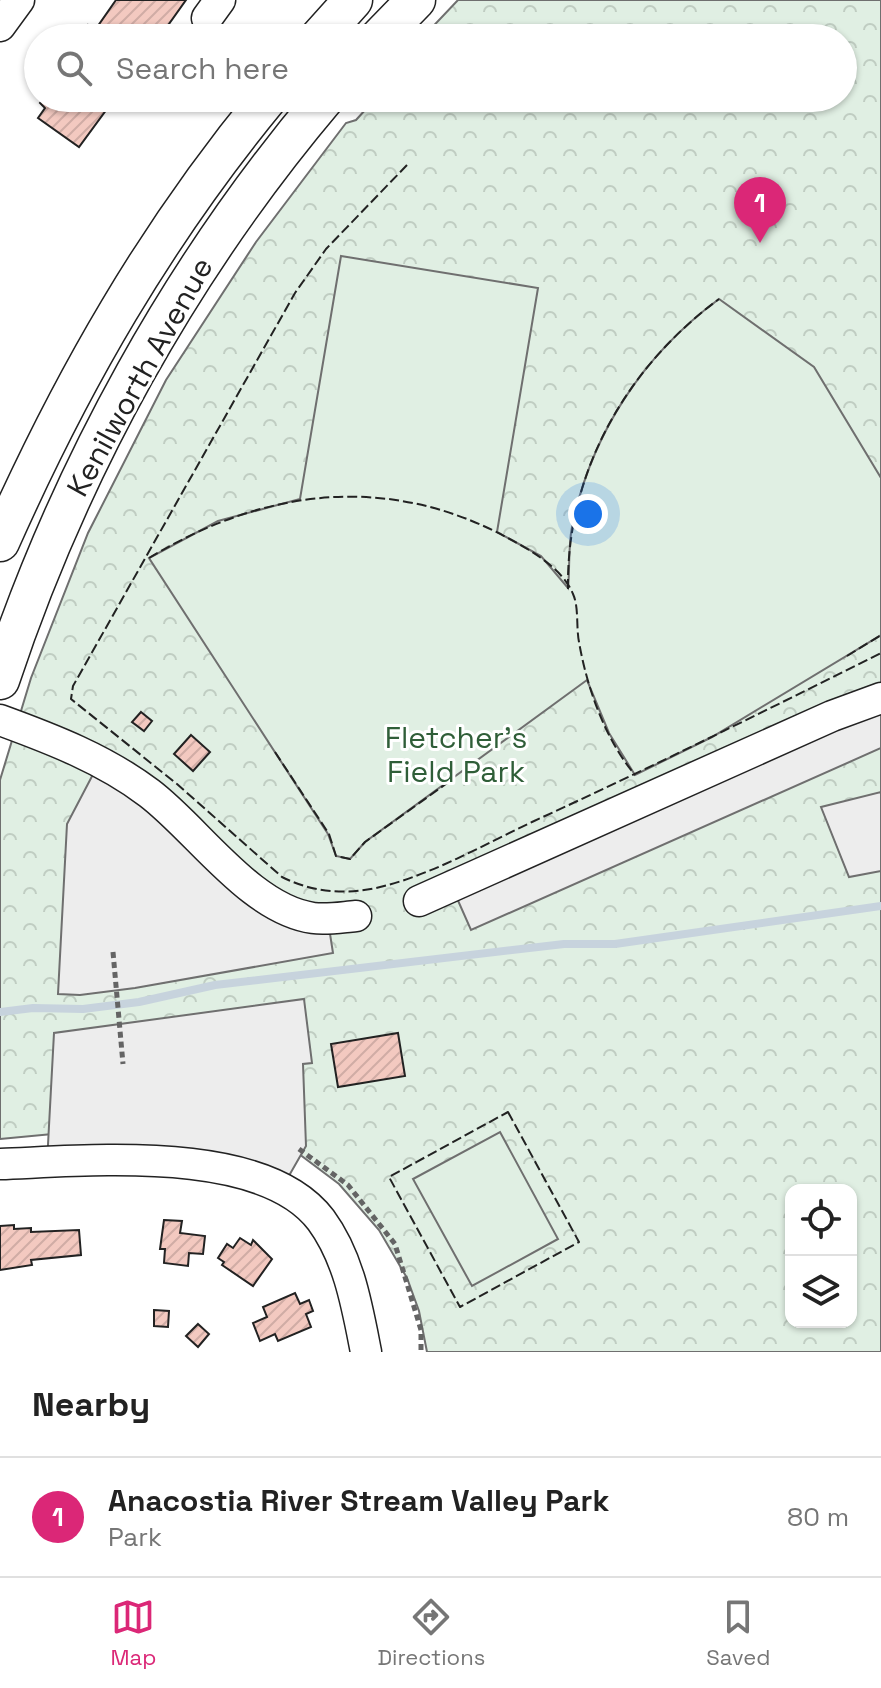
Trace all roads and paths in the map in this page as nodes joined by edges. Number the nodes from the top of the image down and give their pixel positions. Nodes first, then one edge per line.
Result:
1 (19, 0) edge
2 (353, 0) edge
3 (416, 0) edge
4 (332, 24) edge
5 (393, 24) edge
6 (0, 26) edge
7 (257, 112) edge
8 (314, 112) edge
9 (0, 542) edge
10 (0, 680) edge
11 (881, 698) edge
12 (0, 720) edge
13 (419, 901) dead end
14 (356, 916) dead end
15 (113, 952) dead end
16 (123, 1064) dead end
17 (299, 1149) dead end
18 (0, 1164) edge
19 (366, 1352) edge
20 (421, 1352) edge

1 - 6 street
2 - 4 main road
3 - 5 main road
7 - 9 main road, Kenilworth Avenue
8 - 10 main road, Kenilworth Avenue
11 - 13 street
12 - 14 street
15 - 16 path
17 - 20 path
18 - 19 street

